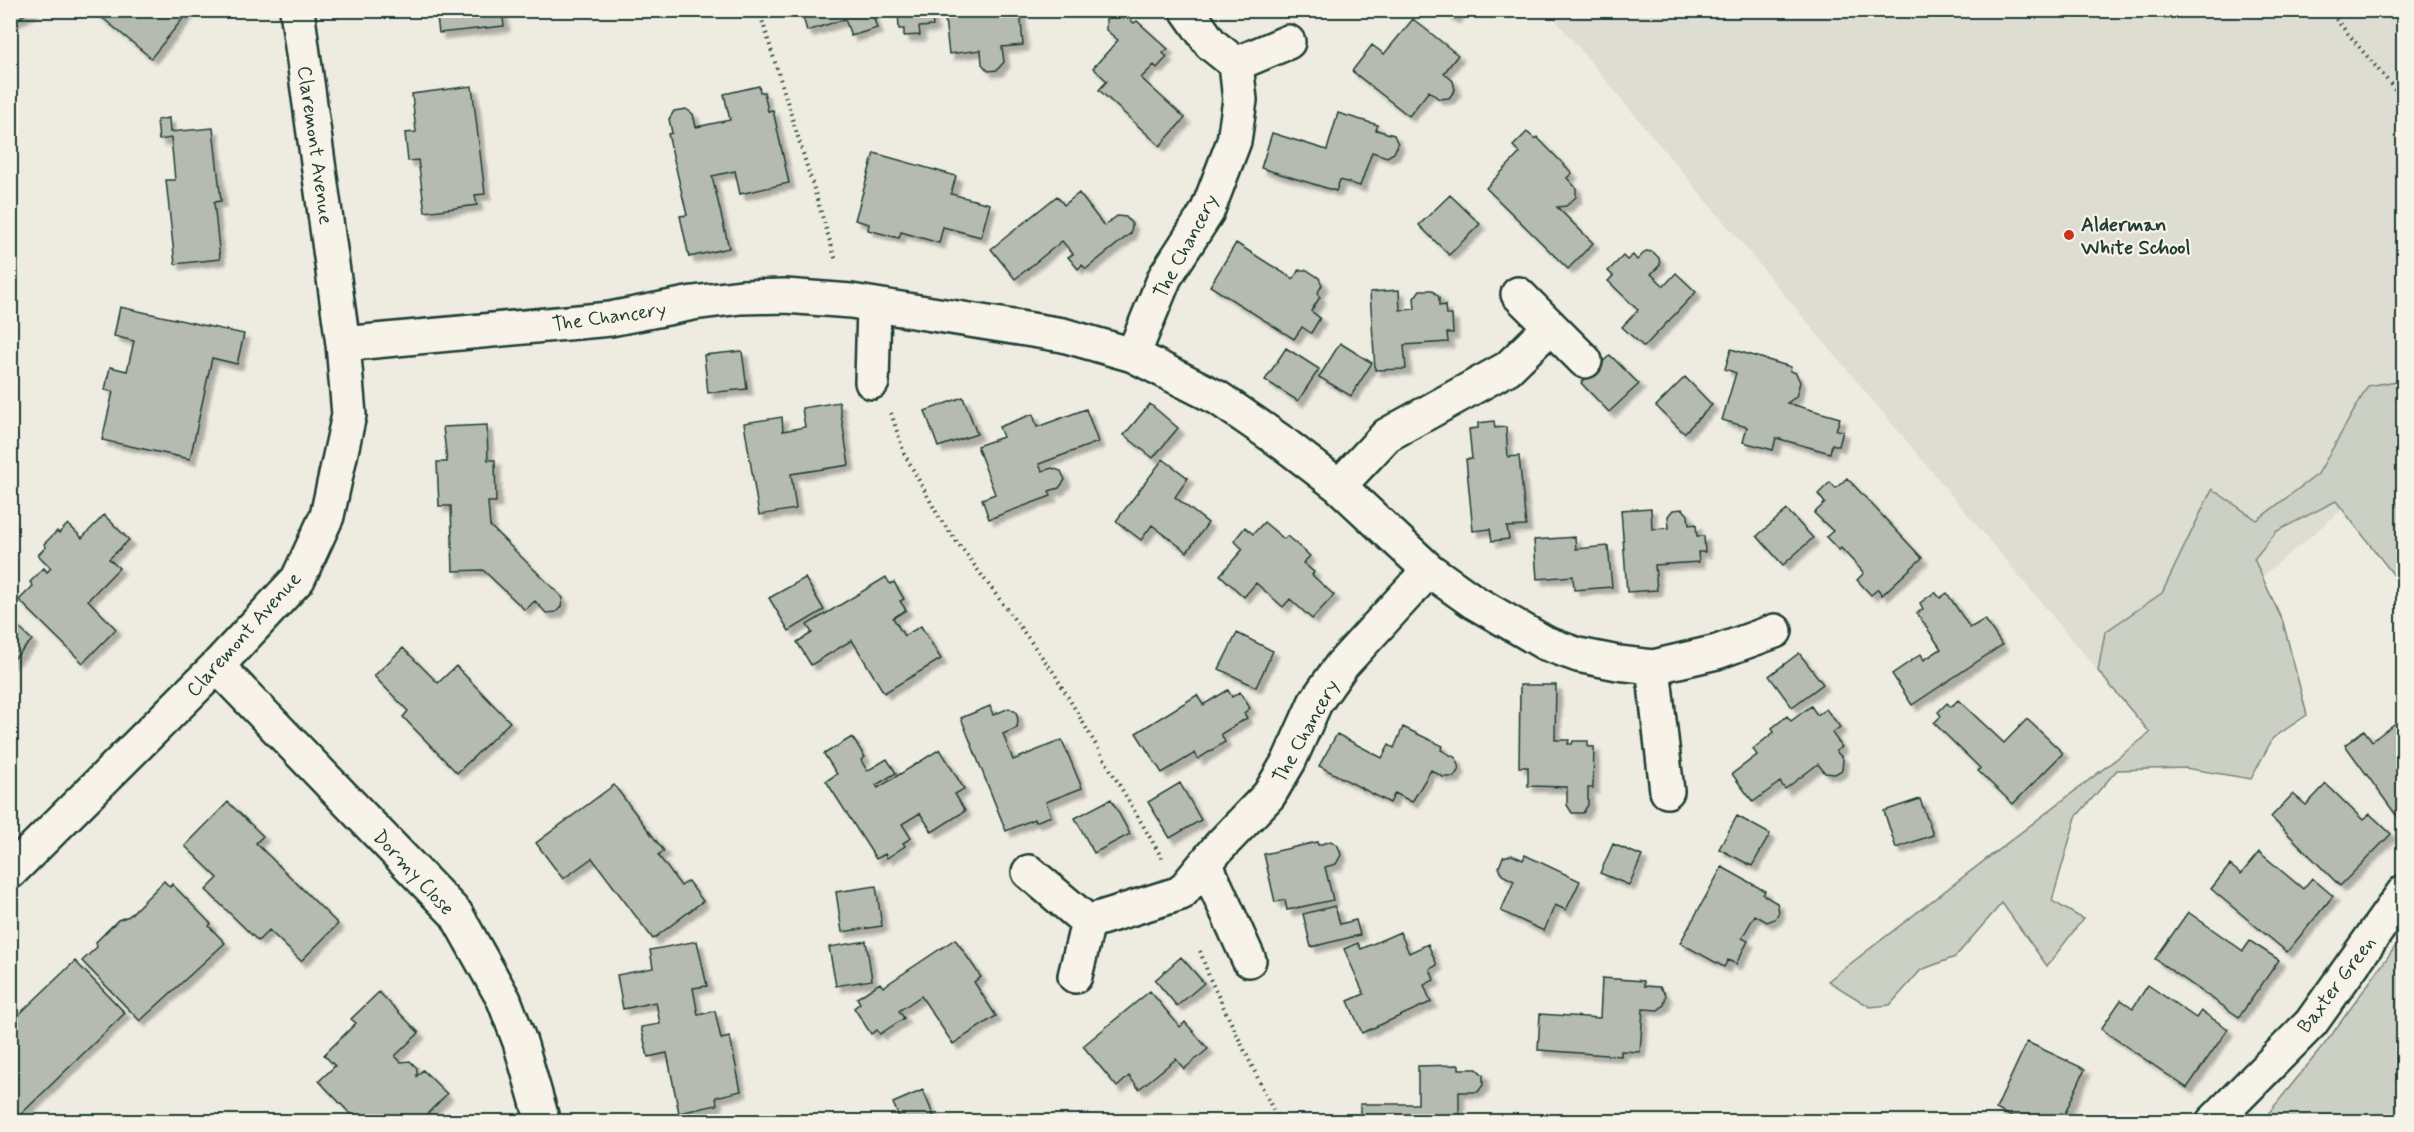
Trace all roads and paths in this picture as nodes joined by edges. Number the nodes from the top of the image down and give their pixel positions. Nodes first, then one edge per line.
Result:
1 (297, 10) edge
2 (759, 10) edge
3 (1187, 10) edge
4 (2328, 10) edge
5 (1288, 42) dead end
6 (1236, 64) junction
7 (2403, 100) edge
8 (838, 267) dead end
9 (1518, 294) dead end
10 (874, 305) junction
11 (1550, 327) junction
12 (343, 344) junction
13 (1133, 355) junction
14 (1585, 362) dead end
15 (872, 382) joint
16 (1339, 486) junction
17 (1429, 570) junction
18 (1775, 631) dead end
19 (217, 666) junction
20 (1653, 667) junction
21 (1667, 791) dead end
22 (1206, 865) junction
23 (10, 872) edge
24 (1029, 872) dead end
25 (2403, 892) edge
26 (1181, 893) junction
27 (1088, 921) junction
28 (1199, 947) dead end
29 (1249, 960) dead end
30 (1075, 976) dead end
31 (543, 1122) edge
32 (1279, 1122) edge
33 (2213, 1122) edge

1 - 12 street, Claremont Avenue
2 - 8 path
3 - 6 street
4 - 7 path
5 - 6 street
6 - 13 street, The Chancery
9 - 11 street
10 - 12 street, The Chancery
10 - 13 street, The Chancery
10 - 15 street
11 - 14 street
11 - 16 street
12 - 19 street, Claremont Avenue
13 - 16 street, The Chancery
15 - 26 path
16 - 17 street, The Chancery
17 - 20 street, The Chancery
17 - 22 street, The Chancery
18 - 20 street, The Chancery
19 - 23 street, Claremont Avenue
19 - 31 street, Dormy Close
20 - 21 street
22 - 26 street, The Chancery
22 - 29 street
24 - 27 street
25 - 33 street, Baxter Green
26 - 27 street
27 - 30 street
28 - 32 path

